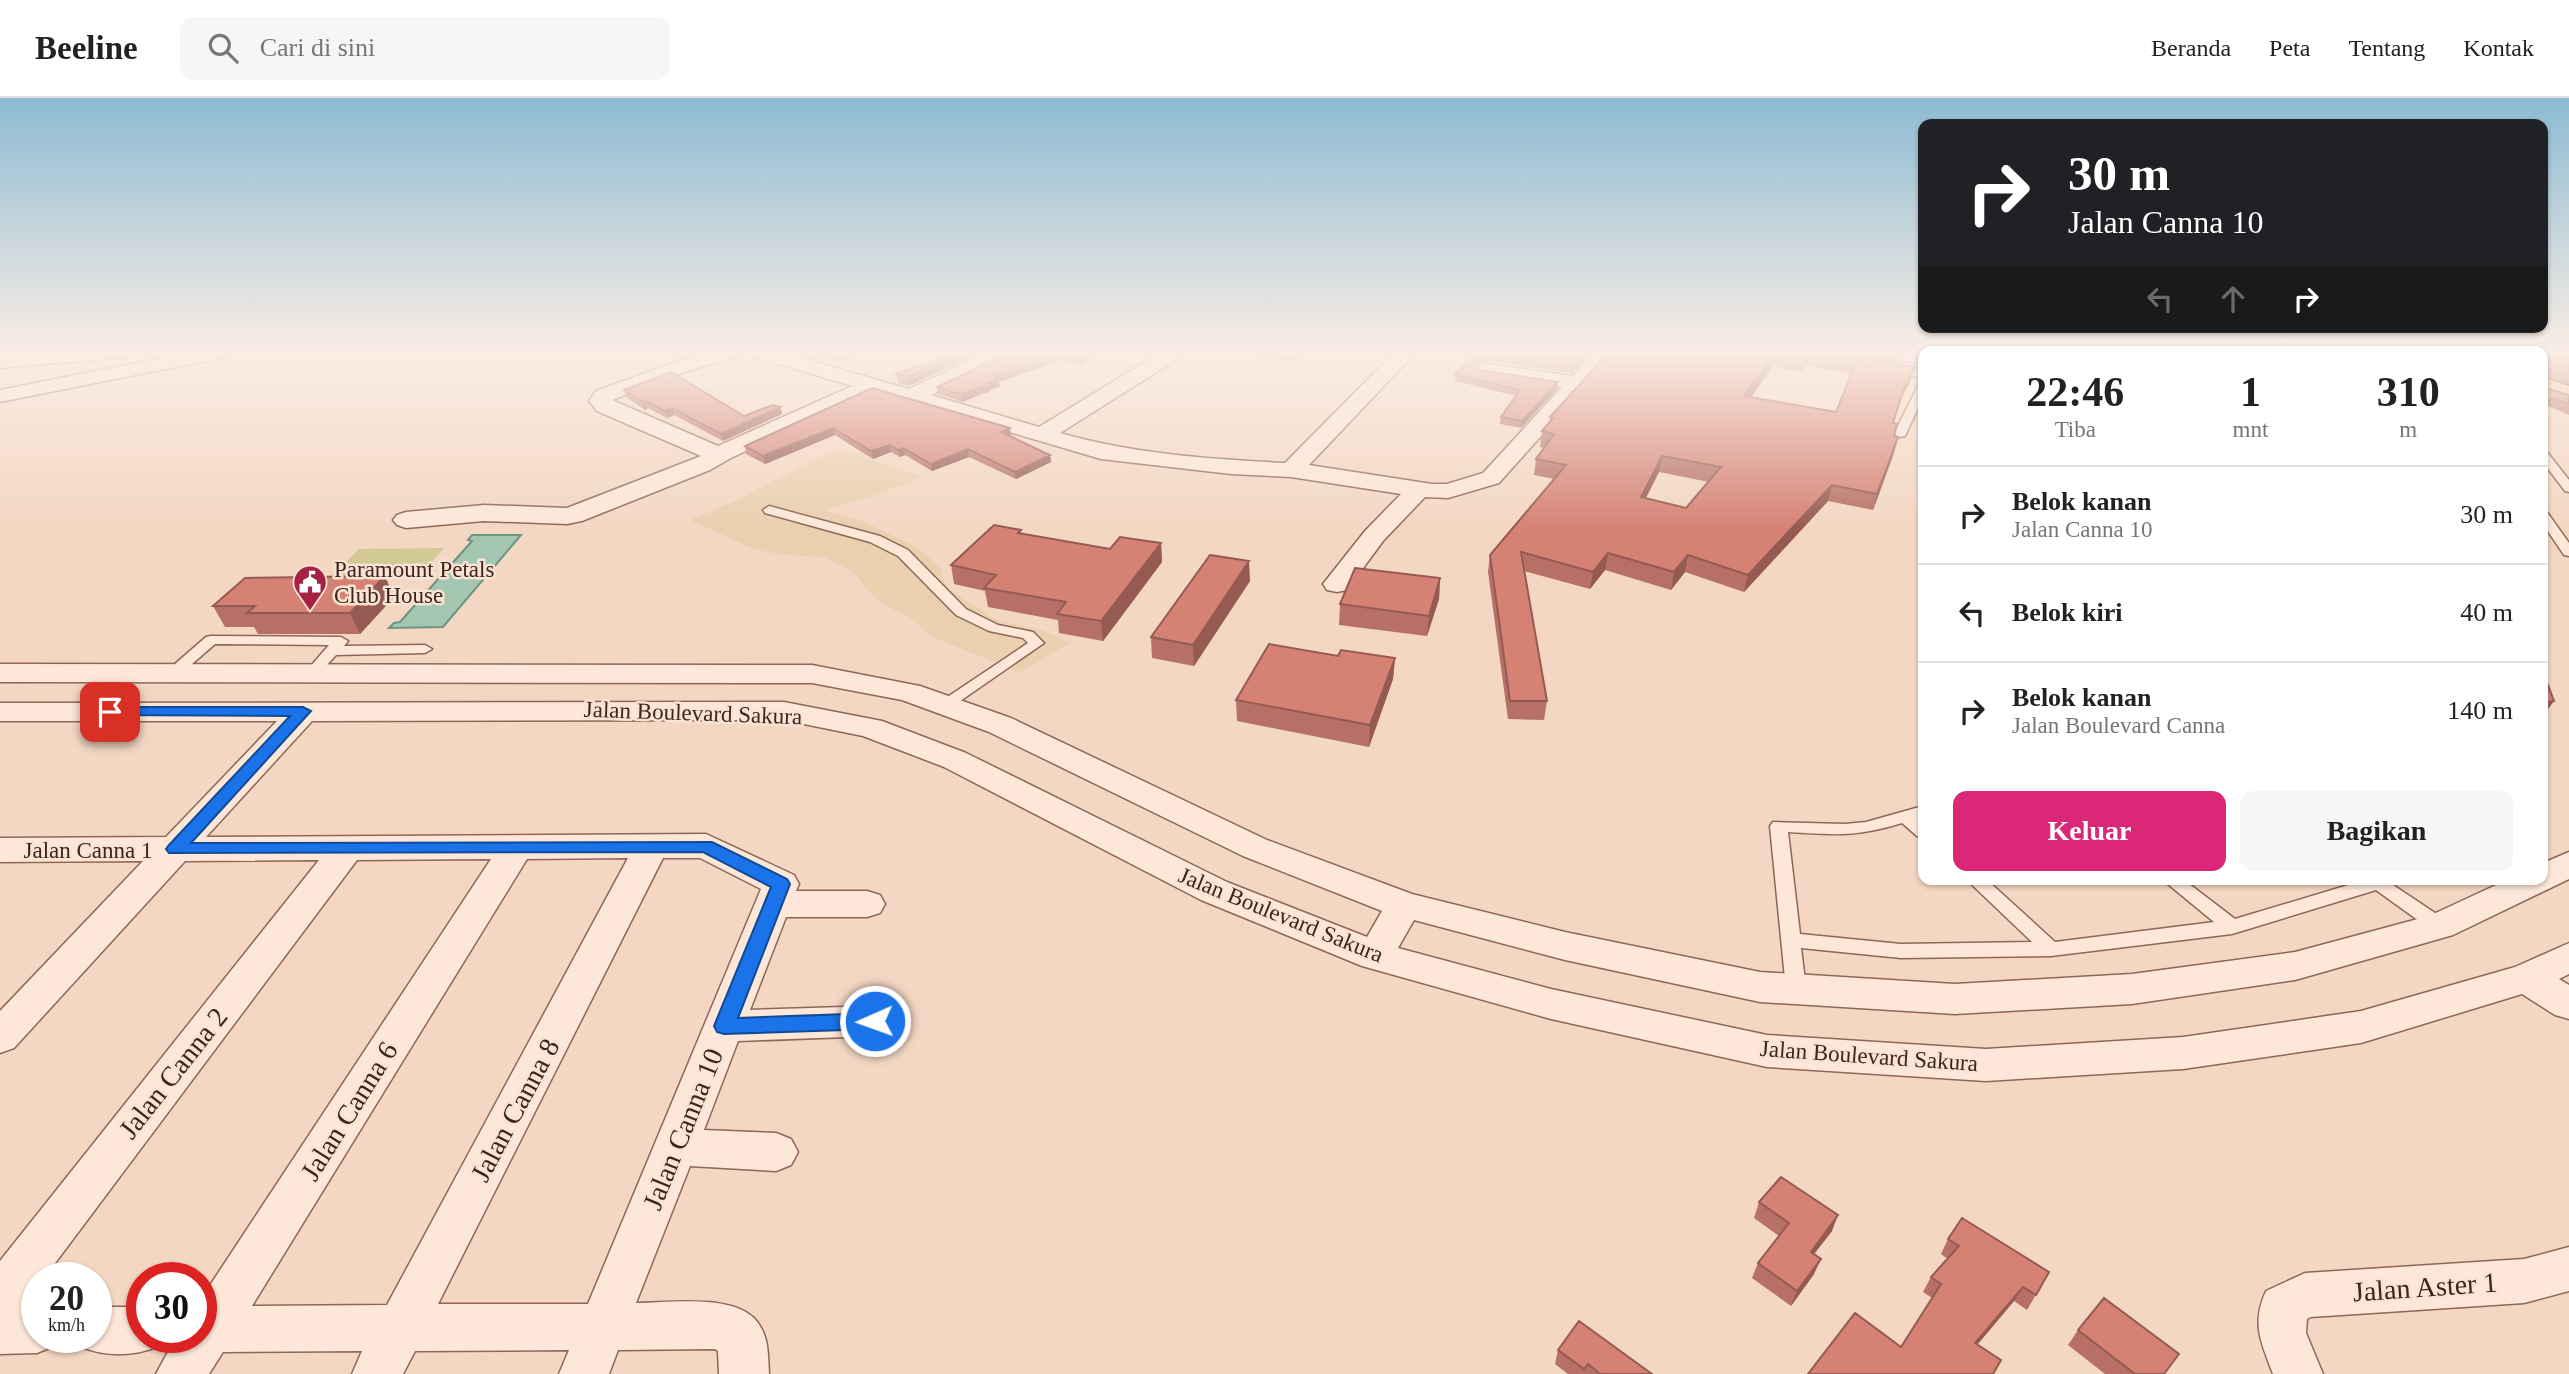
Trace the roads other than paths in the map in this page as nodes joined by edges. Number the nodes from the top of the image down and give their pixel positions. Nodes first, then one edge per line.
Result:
1 (616, 411) edge
2 (816, 411) edge
3 (960, 411) edge
4 (1081, 411) edge
5 (1349, 411) edge
6 (1553, 411) edge
7 (1911, 411) edge
8 (1041, 435) junction
9 (1899, 436) edge
10 (720, 455) junction
11 (2548, 461) edge
12 (1291, 470) junction
13 (2569, 488) edge
14 (1418, 490) junction
15 (769, 510) dead end
16 (406, 520) dead end
17 (2548, 522) edge
18 (2569, 552) edge
19 (1338, 584) dead end
20 (425, 649) dead end
21 (321, 662) junction
22 (0, 673) edge
23 (172, 674) junction
24 (945, 705) junction
25 (303, 711) junction
26 (0, 712) edge
27 (1918, 812) edge
28 (1905, 816) junction
29 (1918, 828) edge
30 (652, 846) junction
31 (517, 847) junction
32 (347, 848) junction
33 (175, 849) junction
34 (4, 854) edge
35 (1981, 885) edge
36 (2178, 885) edge
37 (2367, 885) edge
38 (2385, 885) edge
39 (2524, 885) edge
40 (777, 894) junction
41 (867, 904) dead end
42 (1404, 905) junction
43 (2440, 926) junction
44 (2232, 928) junction
45 (1790, 940) junction
46 (2051, 949) junction
47 (1375, 956) junction
48 (2569, 957) edge
49 (2527, 978) junction
50 (1796, 989) junction
51 (2569, 1004) edge
52 (875, 1021) dead end
53 (724, 1026) junction
54 (0, 1037) edge
55 (676, 1147) junction
56 (776, 1152) dead end
57 (2569, 1269) edge
58 (0, 1298) edge
59 (217, 1312) edge
60 (603, 1327) junction
61 (401, 1328) junction
62 (217, 1329) edge
63 (21, 1330) edge
64 (0, 1331) edge
65 (193, 1353) edge
66 (743, 1357) edge
67 (181, 1374) edge
68 (377, 1374) edge
69 (584, 1374) edge
70 (2298, 1374) edge

1 - 10 street
2 - 10 street
3 - 8 street
4 - 8 street
5 - 12 street
6 - 14 street
7 - 9 lane
8 - 12 street
10 - 16 street
11 - 13 lane
12 - 14 street
14 - 19 street
15 - 24 lane
17 - 18 lane
20 - 21 lane
21 - 23 street, Jalan Boulevard Sakura
21 - 23 lane
21 - 24 street, Jalan Boulevard Sakura
22 - 23 street, Jalan Boulevard Sakura
24 - 42 street, Jalan Boulevard Sakura
25 - 26 street, Jalan Boulevard Sakura
25 - 33 street
25 - 47 street, Jalan Boulevard Sakura
27 - 28 lane
28 - 29 lane
28 - 45 lane
30 - 31 street, Jalan Canna 1
30 - 40 street, Jalan Canna 1
30 - 61 street, Jalan Canna 8
31 - 32 street, Jalan Canna 1
31 - 59 street, Jalan Canna 6
32 - 33 street, Jalan Canna 1
32 - 58 street, Jalan Canna 2
33 - 34 street, Jalan Canna 1
33 - 54 street
35 - 46 lane
36 - 44 lane
37 - 44 lane
38 - 43 lane
39 - 43 street, Jalan Boulevard Sakura
40 - 41 street
40 - 53 street, Jalan Canna 10
42 - 47 street
42 - 50 street, Jalan Boulevard Sakura
43 - 50 street, Jalan Boulevard Sakura
44 - 46 lane
45 - 46 lane
45 - 50 lane
47 - 49 street, Jalan Boulevard Sakura
48 - 49 street, Jalan Boulevard Sakura
49 - 51 street
52 - 53 street
53 - 55 street, Jalan Canna 10
55 - 56 street
55 - 60 street, Jalan Canna 10
57 - 70 street, Jalan Aster 1
60 - 61 street
60 - 66 street
60 - 69 street, Jalan Canna 10
61 - 62 street
61 - 68 street, Jalan Canna 8
63 - 64 street
65 - 67 street, Jalan Canna 6

